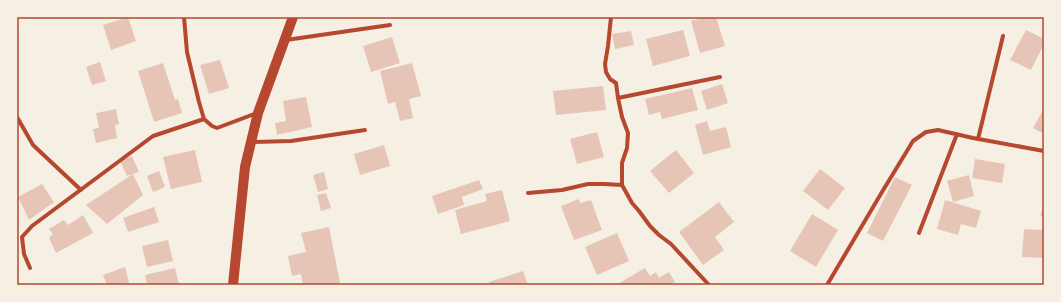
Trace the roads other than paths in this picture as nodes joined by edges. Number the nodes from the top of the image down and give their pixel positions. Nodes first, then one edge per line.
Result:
1 (184, 17) edge
2 (293, 17) edge
3 (611, 17) edge
4 (390, 24) dead end
5 (1003, 36) dead end
6 (284, 40) junction
7 (720, 77) dead end
8 (618, 98) junction
9 (258, 113) junction
10 (17, 117) edge
11 (204, 119) junction
12 (365, 130) dead end
13 (957, 134) junction
14 (978, 139) junction
15 (251, 142) junction
16 (1044, 151) edge
17 (622, 185) junction
18 (81, 190) junction
19 (528, 193) dead end
20 (919, 233) dead end
21 (30, 268) dead end
22 (233, 285) edge
23 (709, 285) edge
24 (827, 285) edge

1 - 11 street
2 - 6 main road
3 - 8 street
4 - 6 street
5 - 14 street
6 - 9 main road
7 - 8 street
8 - 17 street
9 - 11 street
9 - 15 main road
10 - 18 street
11 - 18 street
12 - 15 street
13 - 14 street
13 - 20 street
13 - 24 street
14 - 16 street
15 - 22 main road
17 - 19 street
17 - 23 street
18 - 21 street

